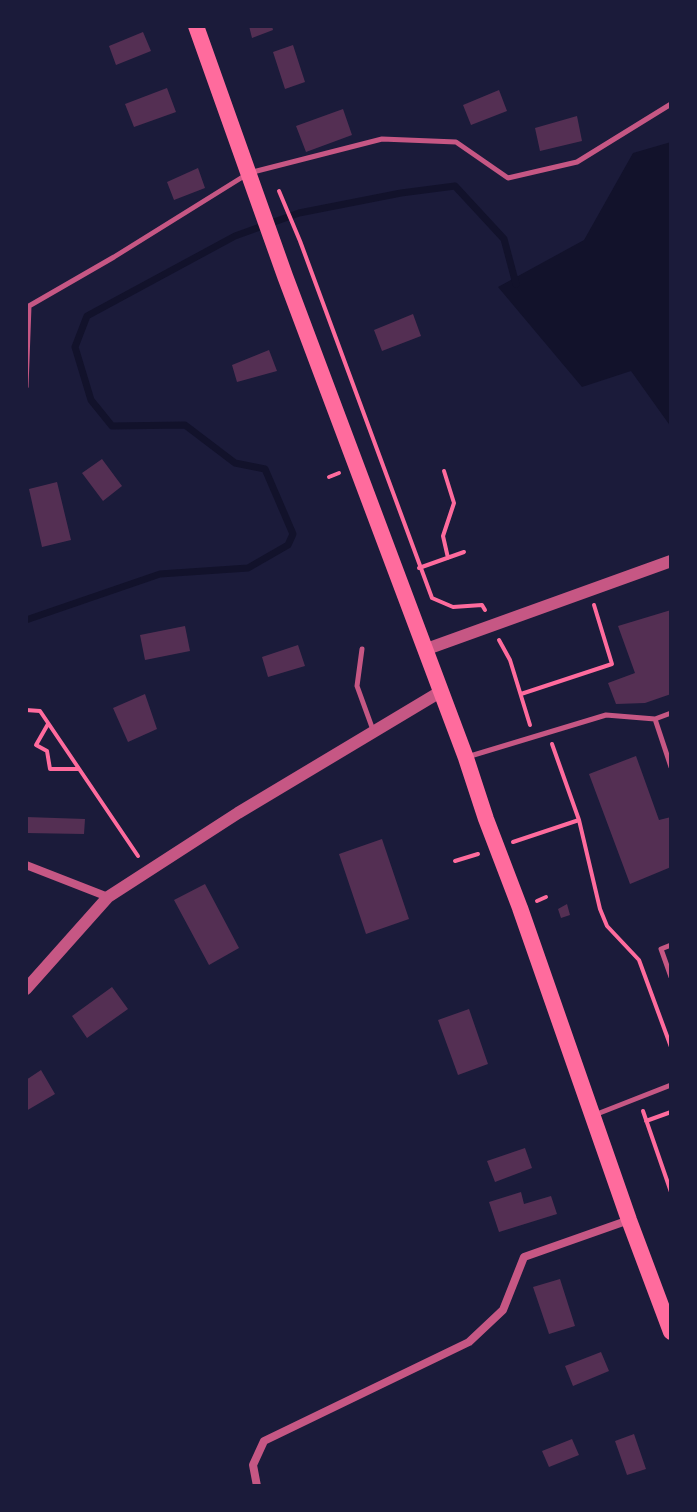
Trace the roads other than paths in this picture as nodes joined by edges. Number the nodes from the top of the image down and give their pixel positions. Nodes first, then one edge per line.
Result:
1 (196, 26) edge
2 (671, 104) edge
3 (249, 173) junction
4 (26, 387) edge
5 (671, 561) edge
6 (362, 649) dead end
7 (424, 650) junction
8 (440, 692) junction
9 (671, 713) edge
10 (655, 719) junction
11 (374, 731) junction
12 (466, 758) junction
13 (671, 767) edge
14 (26, 865) edge
15 (108, 897) junction
16 (671, 945) edge
17 (671, 977) edge
18 (26, 989) edge
19 (671, 1085) edge
20 (592, 1116) junction
21 (629, 1220) junction
22 (671, 1332) edge
23 (257, 1486) edge

1 - 3 main road
2 - 3 lane
3 - 4 lane
3 - 7 main road
5 - 7 street
6 - 11 lane
7 - 8 main road
8 - 11 street
8 - 12 main road
9 - 10 lane
10 - 12 lane
10 - 13 lane
11 - 15 street
12 - 20 main road
14 - 15 street
15 - 18 street
16 - 17 lane
19 - 20 lane
20 - 21 main road
21 - 22 main road
21 - 23 street

